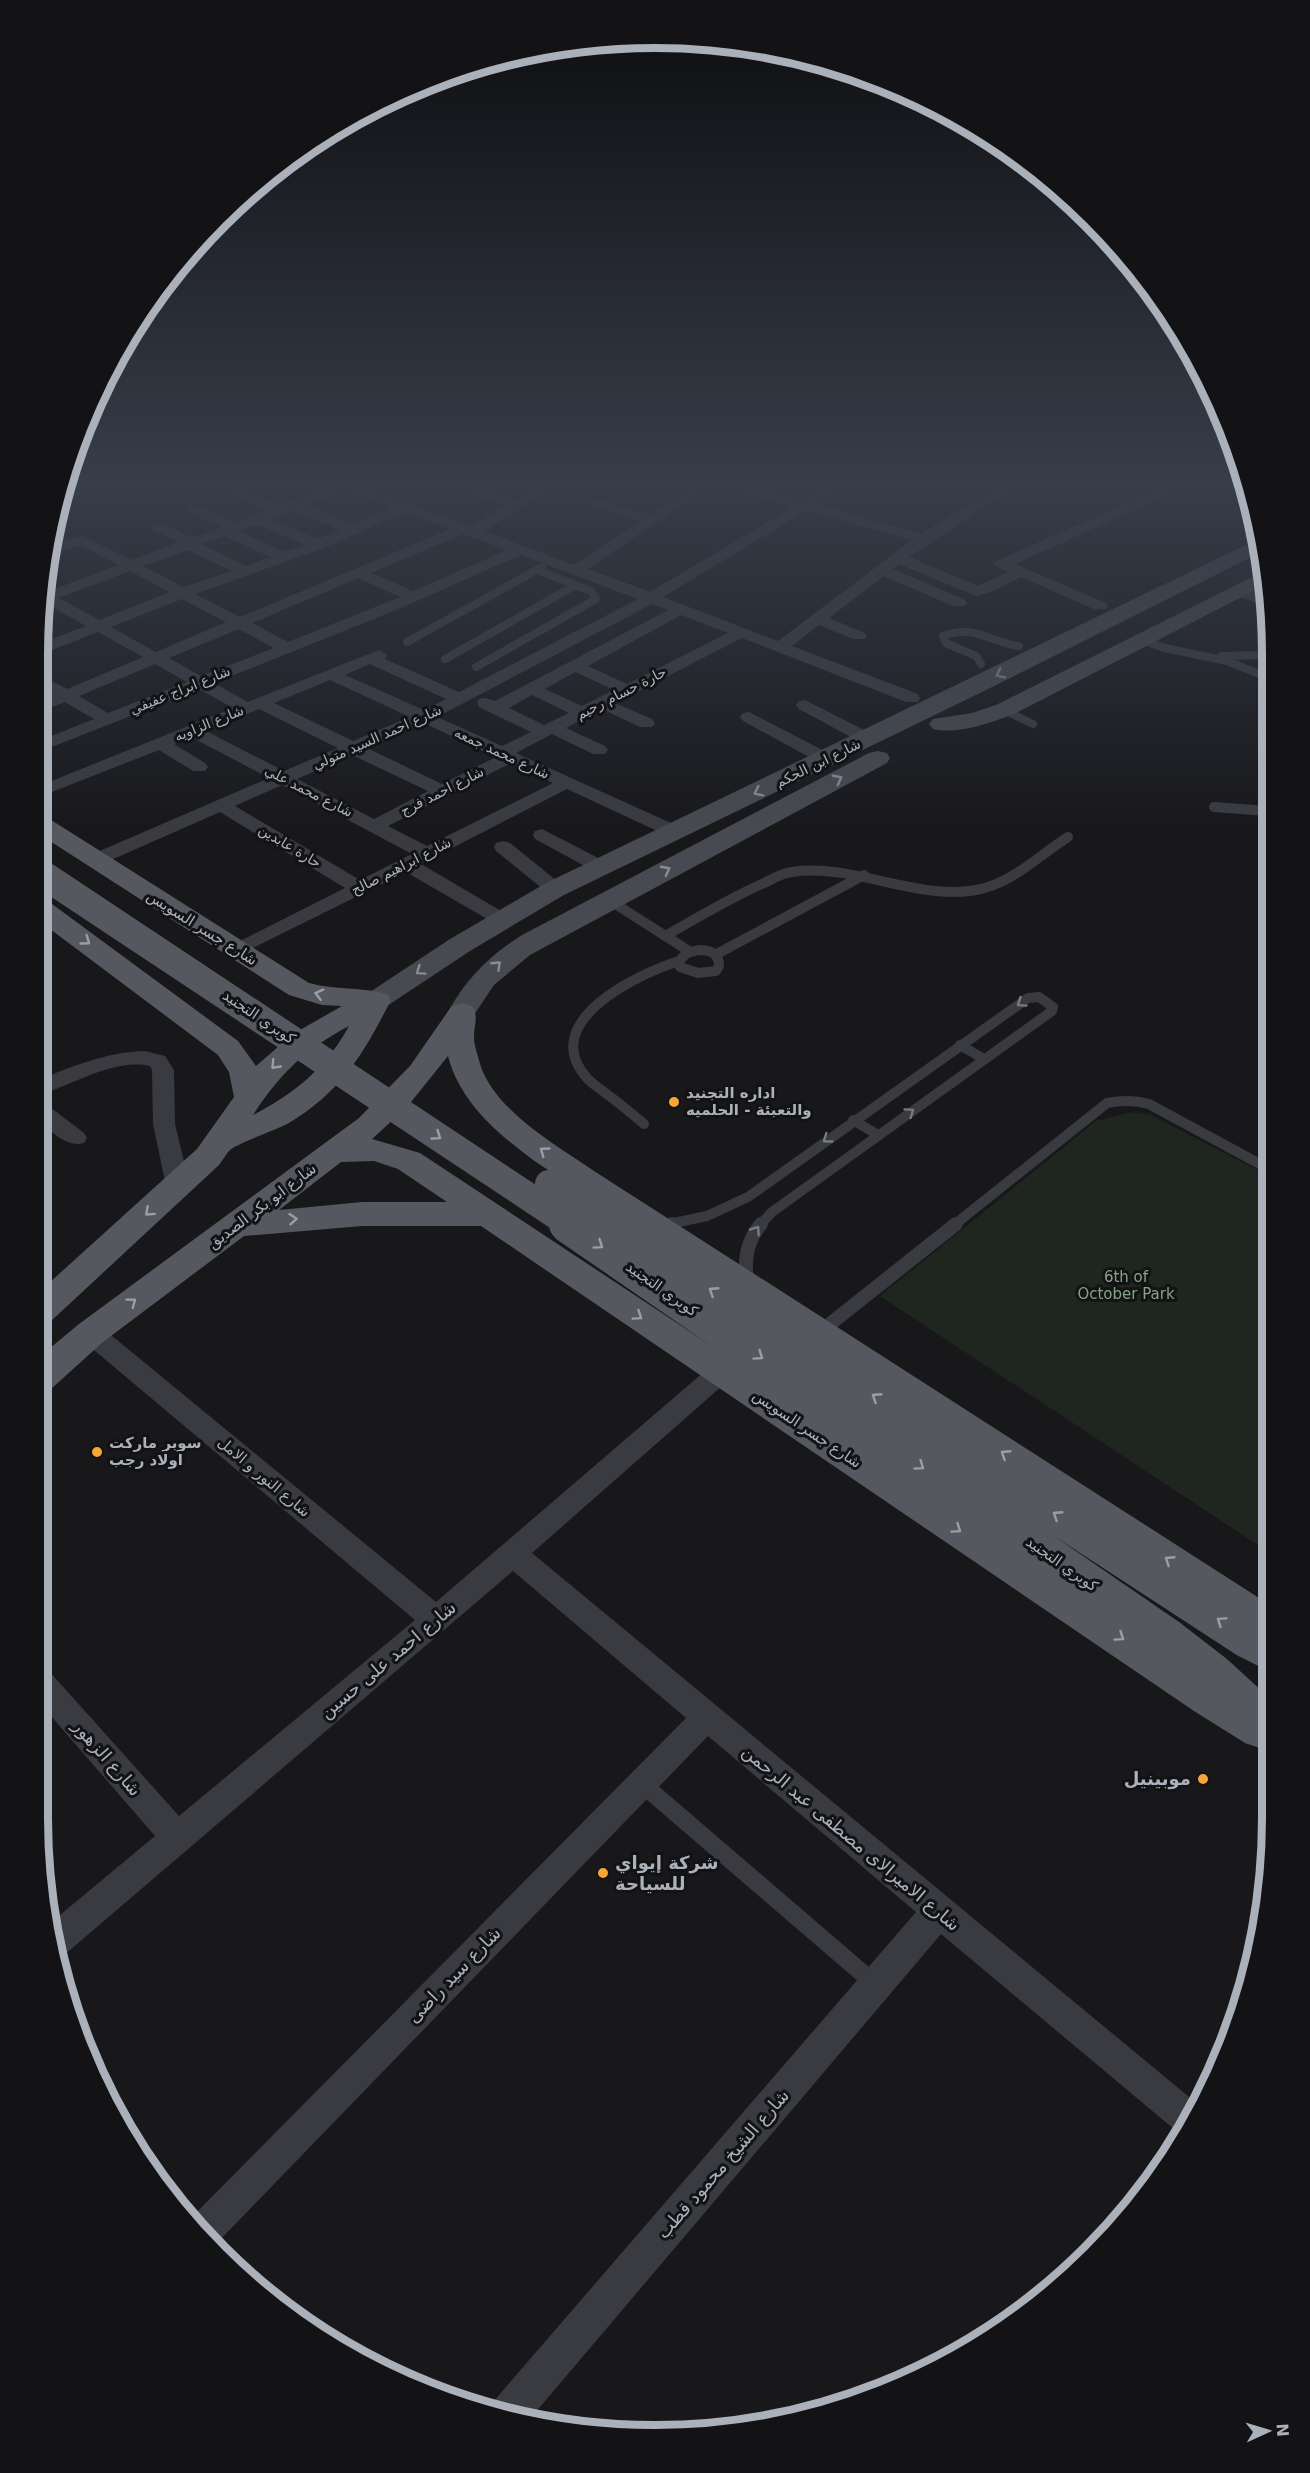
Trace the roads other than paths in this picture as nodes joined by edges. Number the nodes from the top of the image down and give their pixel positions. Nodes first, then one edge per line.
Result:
1 (163, 600) edge
2 (196, 600) edge
3 (293, 600) edge
4 (406, 600) edge
5 (482, 600) edge
6 (540, 600) edge
7 (594, 600) edge
8 (646, 600) edge
9 (657, 600) edge
10 (842, 600) edge
11 (953, 600) edge
12 (1087, 600) edge
13 (1111, 600) edge
14 (1145, 600) edge
15 (1187, 600) edge
16 (1219, 600) edge
17 (50, 601) edge
18 (959, 603) dead end
19 (1100, 606) junction
20 (679, 610) junction
21 (817, 619) junction
22 (239, 623) junction
23 (98, 626) junction
24 (740, 633) junction
25 (859, 636) dead end
26 (1141, 640) junction
27 (407, 642) dead end
28 (48, 646) edge
29 (1019, 646) junction
30 (287, 648) junction
31 (778, 648) junction
32 (1262, 655) edge
33 (1214, 657) junction
34 (155, 658) junction
35 (445, 659) dead end
36 (981, 664) junction
37 (575, 666) junction
38 (476, 667) dead end
39 (330, 674) junction
40 (1262, 675) edge
41 (200, 682) junction
42 (48, 684) edge
43 (532, 689) junction
44 (627, 690) junction
45 (66, 695) junction
46 (465, 697) junction
47 (912, 698) junction
48 (989, 699) junction
49 (48, 703) edge
50 (602, 703) junction
51 (805, 705) dead end
52 (253, 706) junction
53 (496, 708) junction
54 (583, 713) junction
55 (424, 717) junction
56 (749, 717) dead end
57 (107, 720) junction
58 (646, 723) dead end
59 (1033, 724) dead end
60 (554, 727) junction
61 (191, 730) junction
62 (868, 739) junction
63 (161, 742) junction
64 (48, 743) edge
65 (605, 746) dead end
66 (353, 748) junction
67 (506, 755) junction
68 (826, 759) junction
69 (199, 767) dead end
70 (284, 778) junction
71 (566, 783) junction
72 (48, 788) edge
73 (442, 791) junction
74 (221, 805) junction
75 (1214, 807) dead end
76 (1262, 811) edge
77 (375, 825) junction
78 (48, 829) edge
79 (675, 832) junction
80 (542, 835) dead end
81 (1068, 837) dead end
82 (503, 848) dead end
83 (48, 854) edge
84 (426, 854) junction
85 (95, 860) junction
86 (407, 864) junction
87 (602, 867) junction
88 (864, 875) junction
89 (48, 878) edge
90 (359, 888) junction
91 (555, 889) junction
92 (609, 900) junction
93 (48, 914) edge
94 (501, 920) junction
95 (206, 930) junction
96 (665, 936) junction
97 (237, 950) junction
98 (689, 951) junction
99 (715, 955) junction
100 (679, 961) junction
101 (132, 975) junction
102 (377, 1000) junction
103 (462, 1012) junction
104 (960, 1045) junction
105 (984, 1059) junction
106 (48, 1085) edge
107 (250, 1099) junction
108 (48, 1117) edge
109 (853, 1120) junction
110 (644, 1124) dead end
111 (878, 1135) junction
112 (76, 1138) dead end
113 (221, 1141) junction
114 (335, 1152) junction
115 (1262, 1164) edge
116 (583, 1179) junction
117 (178, 1186) junction
118 (502, 1223) junction
119 (235, 1226) junction
120 (658, 1227) junction
121 (747, 1285) junction
122 (48, 1304) edge
123 (819, 1332) junction
124 (91, 1333) junction
125 (48, 1370) edge
126 (721, 1372) junction
127 (513, 1554) junction
128 (436, 1620) junction
129 (1262, 1621) edge
130 (1262, 1647) edge
131 (48, 1691) edge
132 (707, 1717) junction
133 (1262, 1717) edge
134 (1262, 1730) edge
135 (641, 1783) junction
136 (177, 1837) junction
137 (939, 1911) junction
138 (60, 1936) edge
139 (876, 1985) junction
140 (1184, 2116) edge
141 (208, 2227) edge
142 (514, 2408) edge

1 - 23 street
2 - 22 street
3 - 22 street
4 - 30 street, شارع ابراج عفيفي
5 - 27 lane
6 - 35 lane
7 - 38 lane
8 - 46 street, شارع احمد السيد متولي
9 - 20 street
10 - 21 street
11 - 18 street
12 - 19 street
13 - 19 main road, شارع ابن الحكم
14 -> 48 main road
15 - 48 main road
16 - 26 main road
17 - 23 street
19 - 29 main road, شارع ابن الحكم
20 - 24 street
20 - 37 street
21 - 25 street
21 - 31 street
22 - 30 street
22 - 34 street
23 - 28 street
23 - 34 street
24 - 31 street
24 - 44 street, حارة حسام رحيم
26 - 33 lane
26 - 48 main road
29 - 36 main road, شارع ابن الحكم
29 - 36 lane
30 - 41 street, شارع ابراج عفيفي
31 - 47 street
32 - 33 lane
33 - 40 lane
34 - 41 street
34 - 45 street
36 - 47 main road, شارع ابن الحكم
37 - 43 street
37 - 44 street
39 - 46 street, شارع الزاويه
39 - 52 street, شارع الزاويه
39 - 55 street, شارع محمد جمعه
41 - 52 street
41 - 57 street, شارع ابراج عفيفي
42 - 45 street
43 - 53 street
43 - 54 street
44 - 50 street, حارة حسام رحيم
45 - 49 street
45 - 57 street
46 - 53 street
46 - 55 street, شارع احمد السيد متولي
47 - 62 main road, شارع ابن الحكم
48 - 59 lane
48 - 62 main road
92 -> 48 main road, شارع ابن الحكم
50 - 54 street, حارة حسام رحيم
50 - 58 street
51 - 62 street
52 - 61 street, شارع الزاويه
52 - 66 street
53 - 60 street
54 - 60 street, حارة حسام رحيم
55 - 66 street, شارع احمد السيد متولي
55 - 67 street, شارع محمد جمعه
56 - 68 street
57 - 64 street, شارع ابراج عفيفي
60 - 65 street
60 - 67 street, حارة حسام رحيم
61 - 63 street, شارع الزاويه
61 - 70 street, شارع محمد علي
62 - 68 main road, شارع ابن الحكم
63 - 69 street
63 - 72 street, شارع الزاويه
66 - 70 street, شارع احمد السيد متولي
66 - 73 street
67 - 71 street, شارع محمد جمعه
67 - 73 street, شارع احمد فرج
68 -> 79 main road, شارع ابن الحكم
70 - 74 street, شارع احمد السيد متولي
70 - 77 street, شارع محمد علي
71 - 79 street, شارع محمد جمعه
71 - 84 street, شارع ابراهيم صالح
73 - 77 street, شارع احمد فرج
74 - 85 street, شارع احمد السيد متولي
74 - 90 street, حارة عابدين
75 - 76 lane
77 - 84 street, شارع محمد علي
78 - 85 main road, شارع جسر السويس
79 - 87 main road, شارع ابن الحكم
80 - 87 street
81 - 88 lane
82 - 91 street
130 -> 83 main road, كوبري التجنيد, bridge
84 - 86 street, شارع ابراهيم صالح
85 - 95 main road, شارع جسر السويس
86 - 90 street, شارع ابراهيم صالح
86 - 94 street
87 - 91 main road, شارع ابن الحكم
88 - 96 lane
88 - 99 lane
89 -> 133 main road, كوبري التجنيد, bridge
90 - 97 street, شارع ابراهيم صالح
91 - 94 main road, شارع ابن الحكم
92 - 96 lane
103 -> 92 main road, شارع ابن الحكم
93 -> 101 main road
94 -> 102 main road, شارع ابن الحكم
95 - 97 main road, شارع جسر السويس
95 - 101 main road
96 - 98 lane
102 -> 97 main road, شارع جسر السويس
98 - 99 lane
98 - 100 lane
99 - 100 lane
100 - 110 lane
101 - 107 main road
102 -> 107 main road
102 - 113 main road
103 - 114 main road, شارع ابو بكر الصديق
116 -> 103 main road
104 - 105 lane
105 -> 104 lane
104 - 109 lane
111 -> 105 lane
106 - 117 street
107 - 113 main road
108 - 112 street
109 - 111 lane
109 -> 120 lane
121 -> 111 lane
113 - 117 main road
114 - 118 main road, شارع جسر السويس
114 - 119 main road, شارع ابو بكر الصديق
115 - 123 lane
116 - 118 main road
116 - 120 main road
117 -> 122 main road
119 -> 118 main road
118 -> 126 main road, شارع جسر السويس
124 -> 119 main road, شارع ابو بكر الصديق
120 - 121 main road
121 - 123 main road
129 -> 123 main road
124 - 125 main road, شارع ابو بكر الصديق
124 - 128 street, شارع النور و الامل
126 - 127 street, شارع احمد على حسين
126 -> 134 main road, شارع جسر السويس
127 - 128 street, شارع احمد على حسين
127 - 132 street, شارع الاميرالاى مصطفى عبد الرحمن
128 - 136 street, شارع احمد على حسين
131 - 136 street, شارع الزهور
132 - 135 street, شارع سيد راضى
132 - 137 street, شارع الاميرالاى مصطفى عبد الرحمن
135 - 139 lane
135 - 141 street, شارع سيد راضى
136 - 138 street, شارع احمد على حسين
137 - 139 street, شارع الشيخ محمود قطب
137 - 140 street, شارع الاميرالاى مصطفى عبد الرحمن
139 - 142 street, شارع الشيخ محمود قطب

